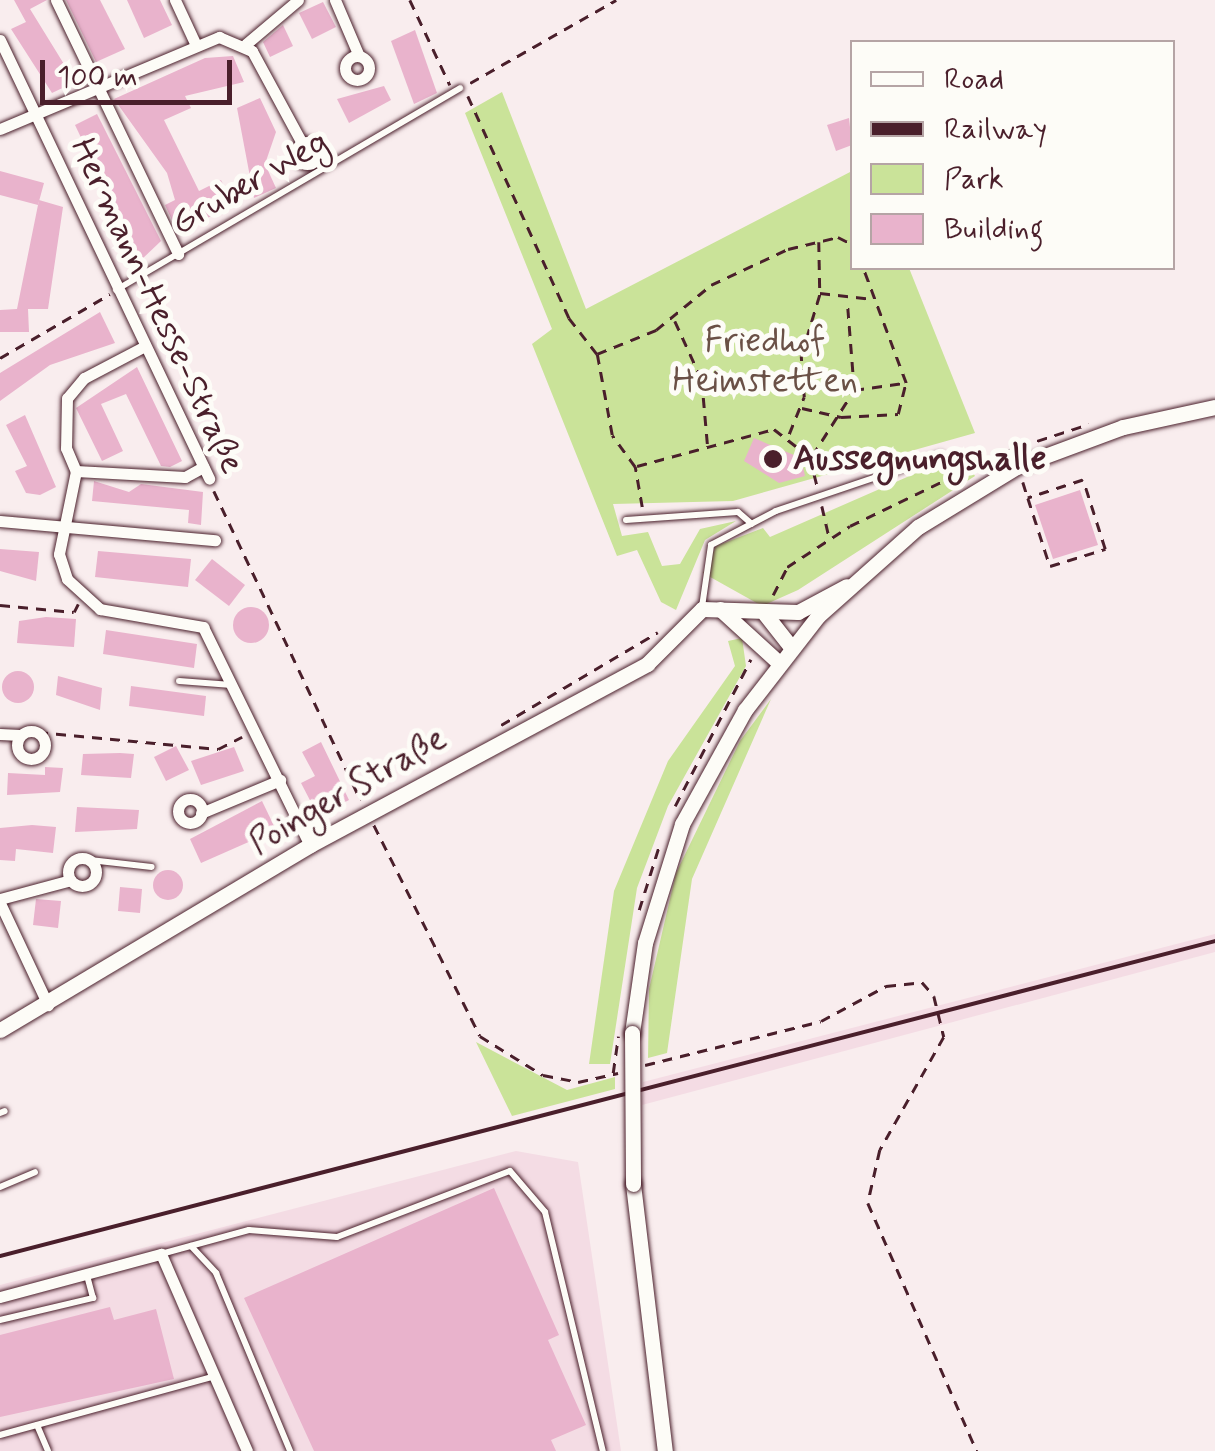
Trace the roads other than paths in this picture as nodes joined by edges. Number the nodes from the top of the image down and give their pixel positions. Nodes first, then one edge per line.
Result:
1 (56, 0) edge
2 (175, 0) edge
3 (298, 0) edge
4 (335, 0) edge
5 (0, 40) edge
6 (195, 43) junction
7 (246, 44) junction
8 (358, 56) dead end
9 (96, 88) junction
10 (458, 90) road end
11 (37, 116) junction
12 (0, 129) edge
13 (302, 143) dead end
14 (178, 254) junction
15 (115, 290) junction
16 (145, 346) junction
17 (1215, 407) edge
18 (941, 456) dead end
19 (76, 471) junction
20 (626, 520) dead end
21 (0, 521) edge
22 (752, 524) junction
23 (65, 529) junction
24 (215, 540) dead end
25 (847, 586) junction
26 (702, 609) junction
27 (720, 609) junction
28 (764, 614) junction
29 (791, 647) junction
30 (778, 662) junction
31 (179, 681) dead end
32 (234, 684) junction
33 (0, 734) edge
34 (20, 735) junction
35 (280, 780) junction
36 (202, 813) dead end
37 (310, 845) junction
38 (90, 860) junction
39 (152, 867) dead end
40 (71, 880) junction
41 (0, 901) edge
42 (48, 1005) junction
43 (0, 1030) edge
44 (35, 1172) dead end
45 (0, 1188) edge
46 (192, 1246) junction
47 (161, 1254) junction
48 (87, 1274) junction
49 (0, 1297) edge
50 (0, 1320) edge
51 (214, 1376) junction
52 (37, 1425) junction
53 (0, 1435) edge
54 (48, 1451) edge
55 (248, 1451) edge
56 (290, 1451) edge
57 (604, 1451) edge
58 (666, 1451) edge

1 - 9 street
2 - 6 street
3 - 7 street
4 - 8 street
5 - 11 street, Hermann-Hesse-Straße
6 - 7 street
6 - 9 street
7 - 13 street
9 - 11 street
9 - 14 street
10 - 14 lane, Gruber Weg
11 - 12 street
11 - 15 street, Hermann-Hesse-Straße
14 - 15 lane, Gruber Weg
15 - 16 street, Hermann-Hesse-Straße
16 - 19 street
16 - 19 street, Hermann-Hesse-Straße
17 - 25 street
18 - 22 lane
19 - 23 street
20 - 22 lane
21 - 23 street
22 - 26 lane
23 - 24 street
23 - 32 street
25 - 28 street
25 - 29 street
26 - 27 street
26 - 37 street, Poinger Straße
27 - 28 street
27 - 30 street
28 - 29 street
29 - 30 street
30 - 58 street, bridge
31 - 32 lane
32 - 35 street
33 - 34 street
34 - 34 street
35 - 36 street
35 - 37 street
37 - 42 street, Poinger Straße
38 - 39 lane
38 - 40 street
38 - 40 street
40 - 41 street
41 - 42 street
42 - 43 street, Poinger Straße
44 - 45 lane
46 - 47 lane
46 - 56 lane
46 - 57 lane
47 - 48 street
47 - 51 street
48 - 49 street
48 - 50 lane
51 - 52 lane
51 - 55 street
52 - 53 lane
52 - 54 lane

